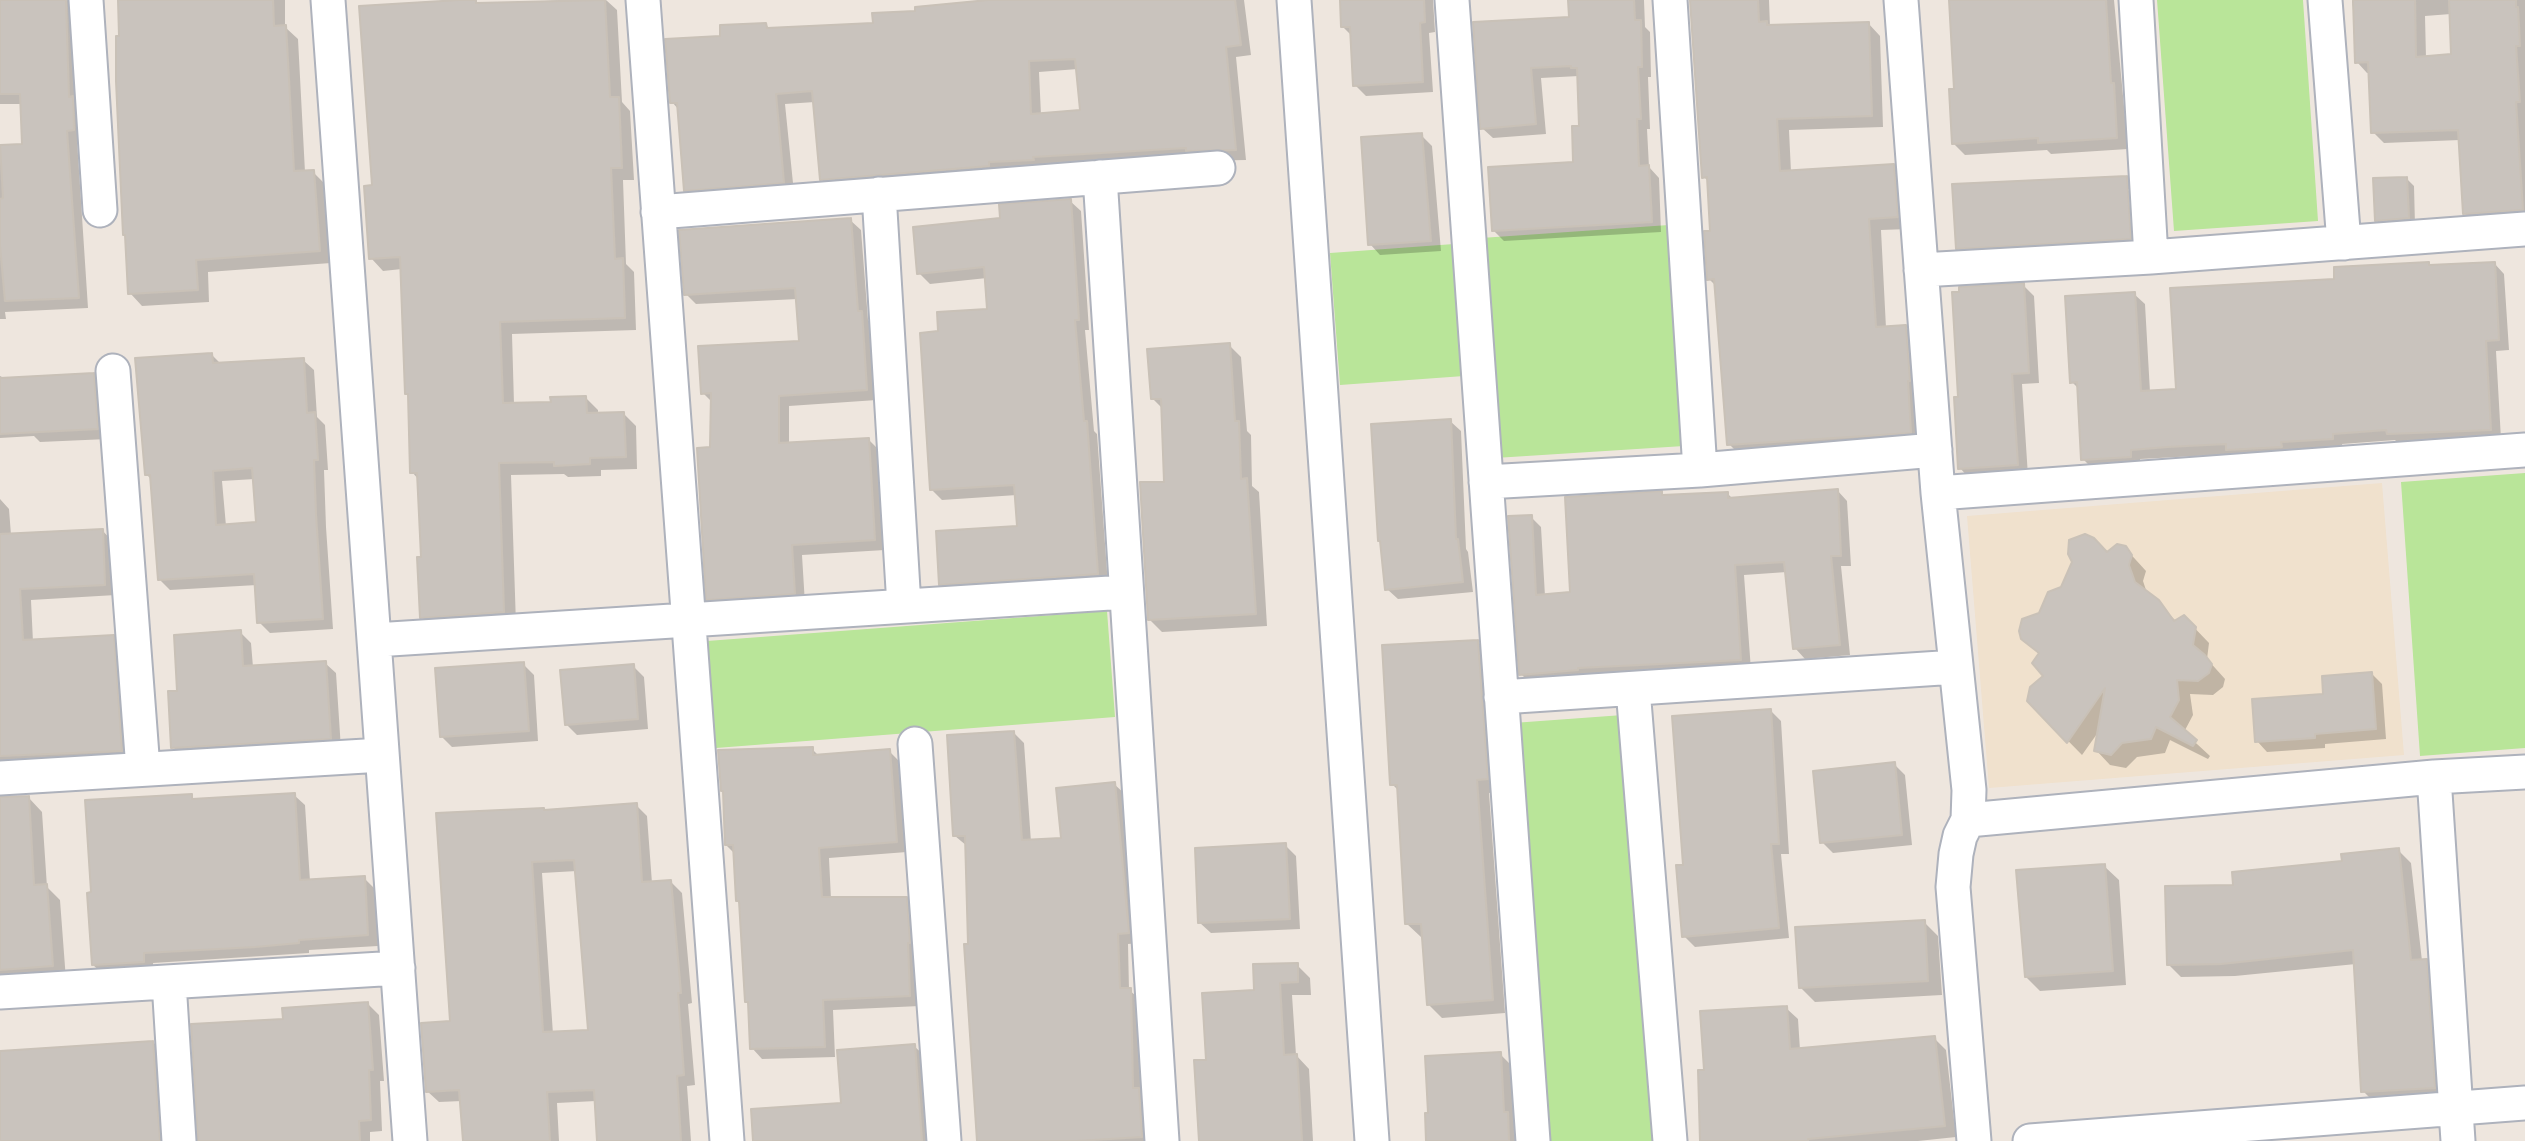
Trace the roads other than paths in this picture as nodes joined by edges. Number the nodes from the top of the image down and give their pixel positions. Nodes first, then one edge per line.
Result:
1 (86, 0) edge
2 (328, 0) edge
3 (643, 0) edge
4 (1294, 0) edge
5 (1452, 0) edge
6 (1670, 0) edge
7 (1901, 0) edge
8 (2136, 0) edge
9 (2325, 0) edge
10 (1218, 168) dead end
11 (1100, 177) junction
12 (879, 194) junction
13 (100, 210) dead end
14 (658, 212) junction
15 (2525, 229) edge
16 (2344, 243) junction
17 (2151, 257) junction
18 (1920, 270) junction
19 (113, 371) dead end
20 (1935, 450) junction
21 (2525, 450) edge
22 (1700, 470) junction
23 (1486, 482) junction
24 (1938, 493) junction
25 (1126, 592) junction
26 (904, 606) junction
27 (688, 620) junction
28 (374, 640) junction
29 (1956, 667) junction
30 (1633, 689) junction
31 (1501, 697) junction
32 (915, 744) dead end
33 (382, 755) junction
34 (144, 769) junction
35 (2525, 772) edge
36 (2434, 777) junction
37 (0, 778) edge
38 (1968, 820) junction
39 (398, 968) junction
40 (169, 982) junction
41 (0, 992) edge
42 (2525, 1104) edge
43 (2456, 1108) junction
44 (179, 1141) edge
45 (410, 1141) edge
46 (727, 1141) edge
47 (944, 1141) edge
48 (1162, 1141) edge
49 (1372, 1141) edge
50 (1533, 1141) edge
51 (1670, 1141) edge
52 (1974, 1141) edge
53 (2030, 1141) edge
54 (2458, 1141) edge

1 - 13 street
2 - 28 street
3 - 14 street
4 - 49 street
5 - 23 street
6 - 22 street
7 - 18 street
8 - 17 street
9 - 16 street
10 - 11 street
11 - 12 street
11 - 25 street
12 - 14 street
12 - 26 street
14 - 27 street
15 - 16 street
16 - 17 street
17 - 18 street
18 - 20 street
19 - 34 street
20 - 22 street
20 - 24 street
21 - 24 street
22 - 23 street
23 - 31 street
24 - 29 street
25 - 26 street
25 - 48 street
26 - 27 street
27 - 28 street
27 - 46 street
28 - 33 street
29 - 30 street
29 - 38 street
30 - 31 street
30 - 51 street
31 - 50 street
32 - 47 street
33 - 34 street
33 - 39 street
34 - 37 street
35 - 36 street
36 - 38 street
36 - 43 street
38 - 52 street
39 - 40 street
39 - 45 street
40 - 41 street
40 - 44 street
42 - 43 street
43 - 53 street
43 - 54 street

